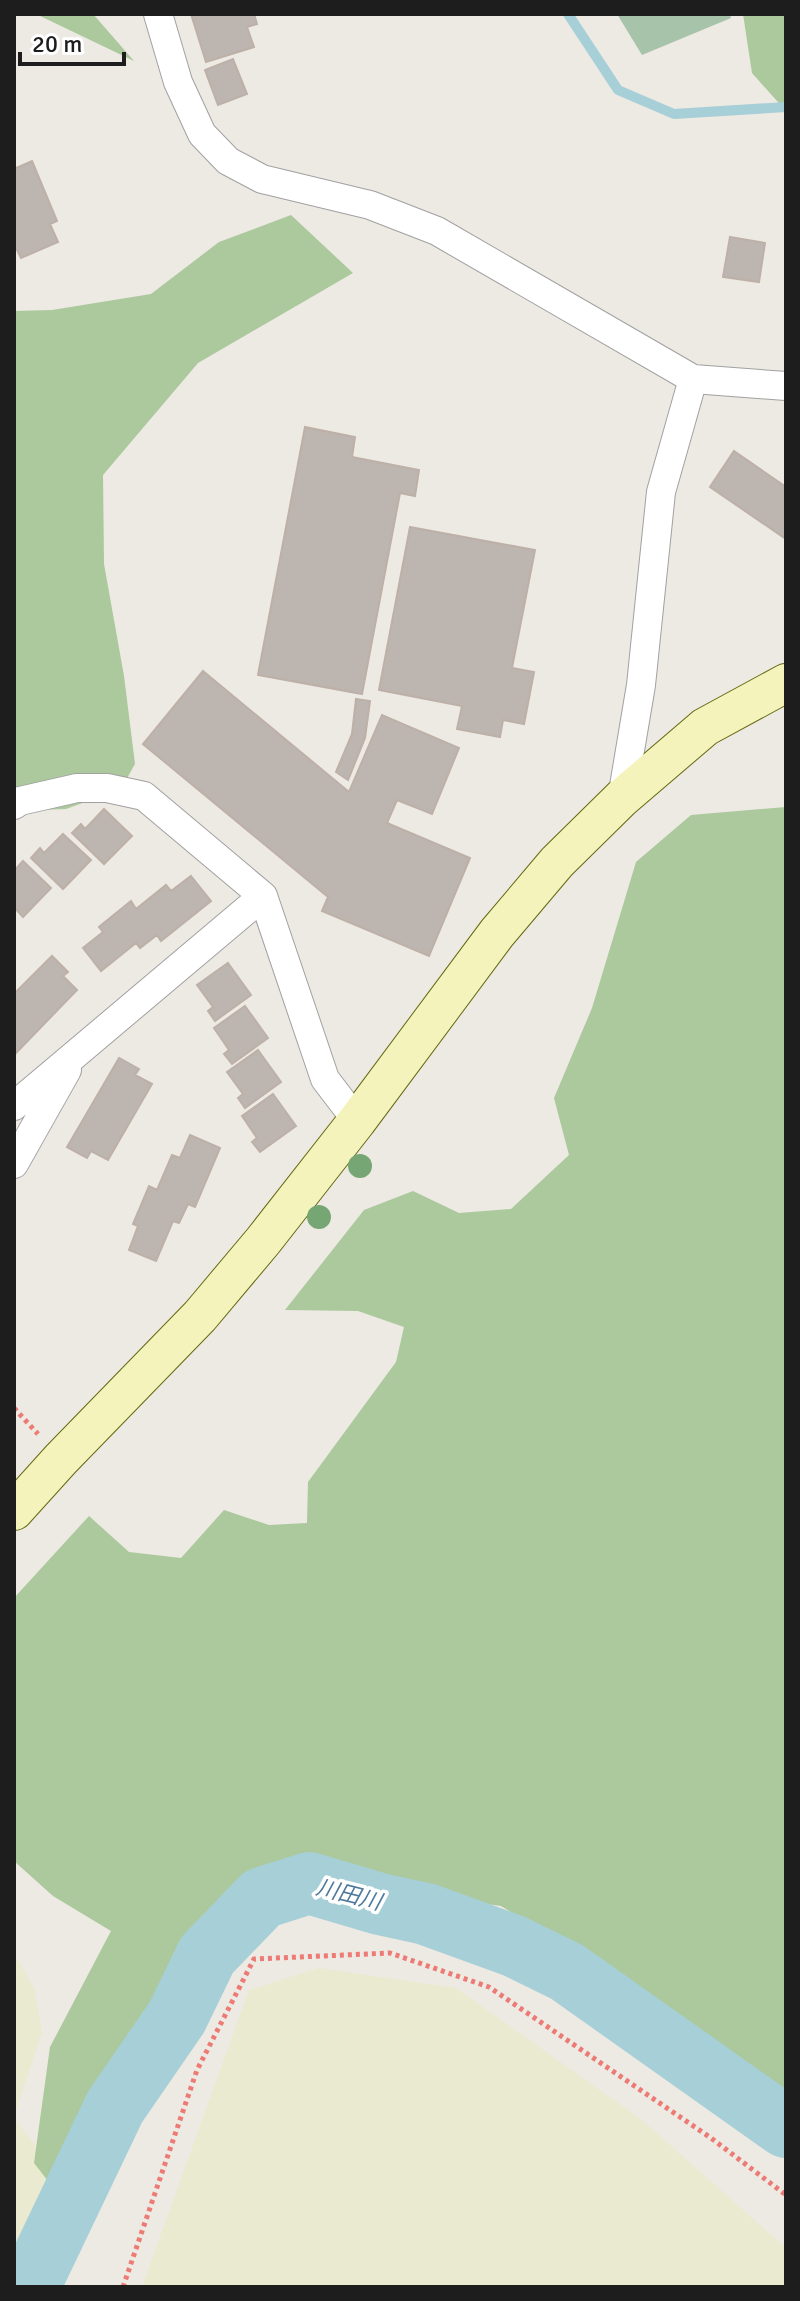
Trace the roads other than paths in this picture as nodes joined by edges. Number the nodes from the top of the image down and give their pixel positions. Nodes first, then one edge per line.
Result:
1 (158, 14) edge
2 (693, 379) junction
3 (786, 386) edge
4 (786, 683) edge
5 (622, 798) junction
6 (14, 805) edge
7 (263, 896) junction
8 (75, 1056) junction
9 (14, 1106) edge
10 (357, 1121) junction
11 (14, 1164) edge
12 (14, 1511) edge

1 - 2 street
2 - 3 street
2 - 5 street
4 - 5 street
5 - 10 street
6 - 7 street
7 - 8 street
7 - 10 street
8 - 9 street
8 - 11 street
10 - 12 street

